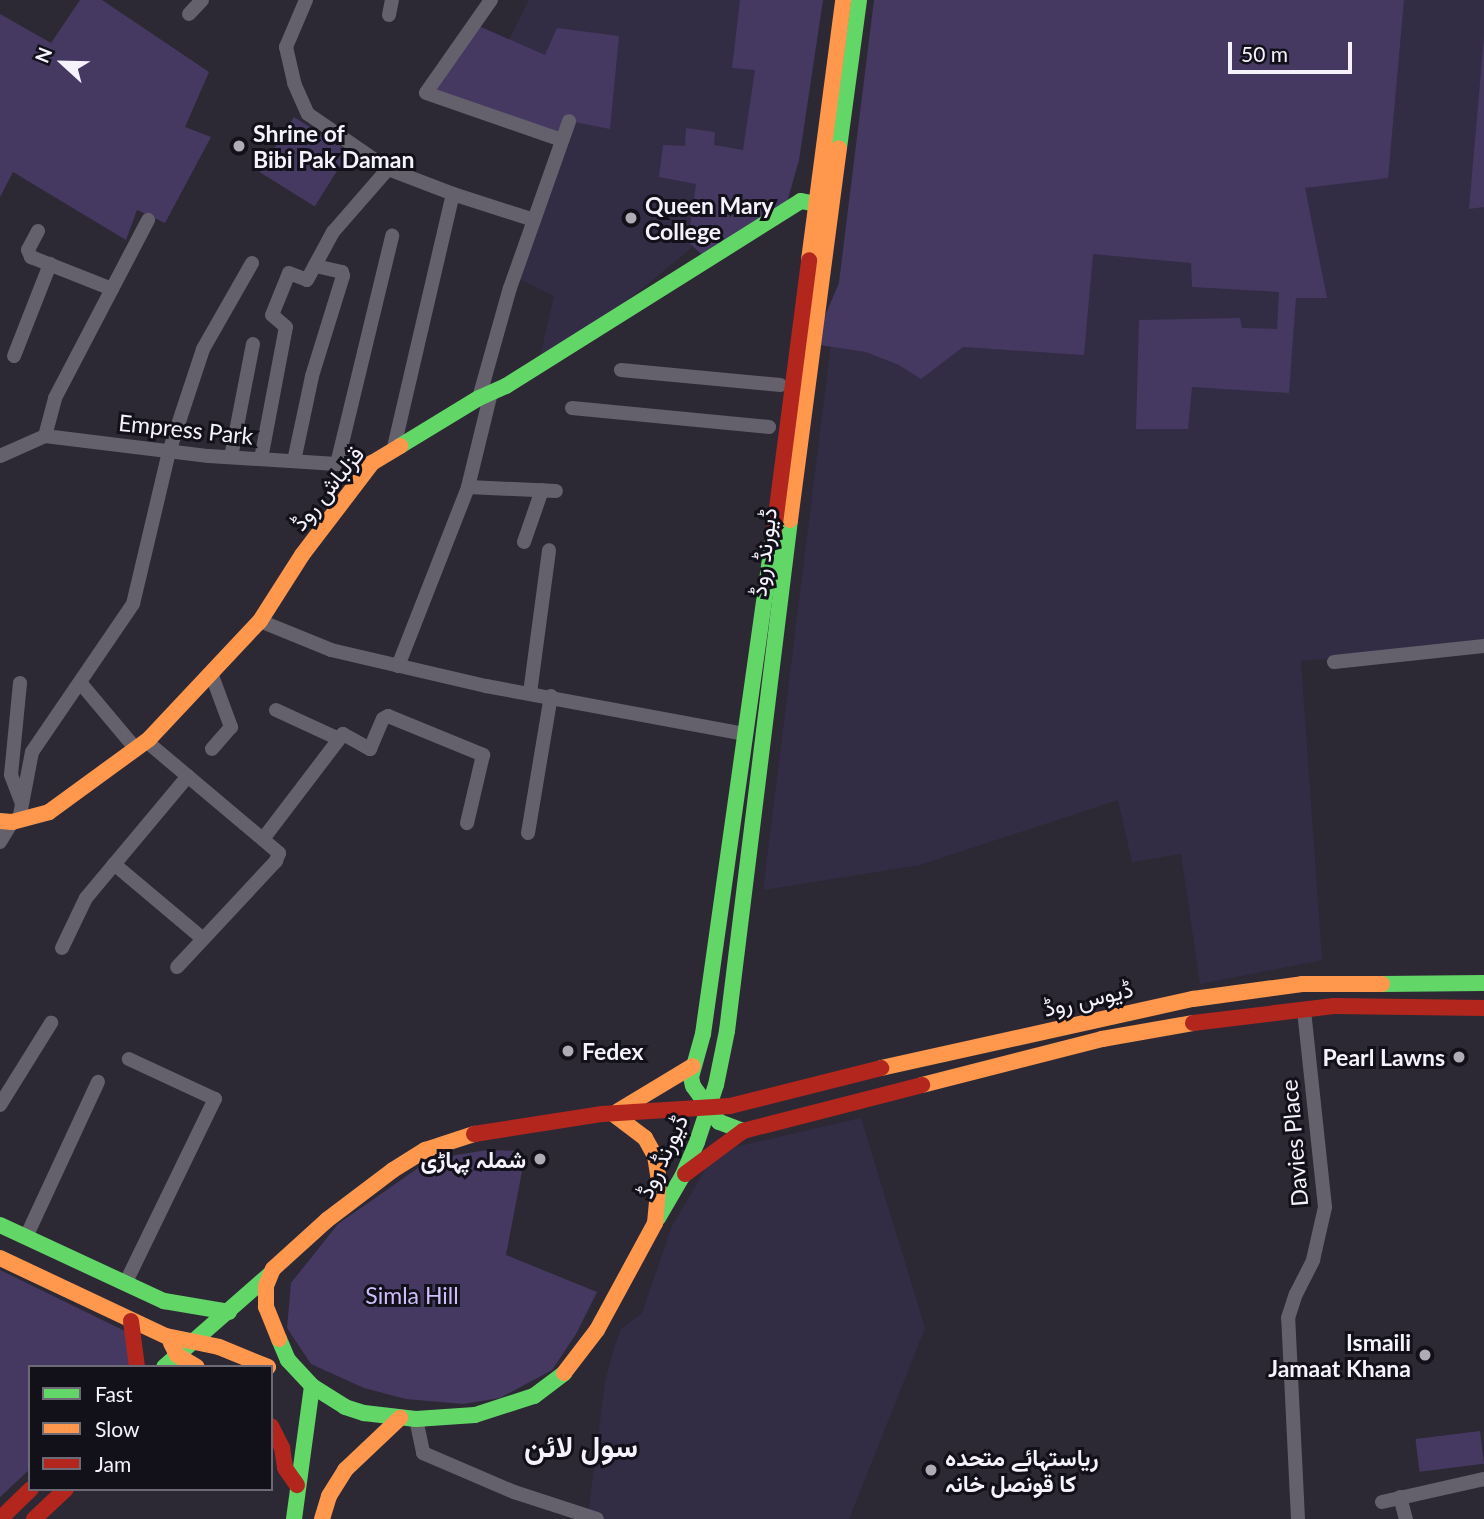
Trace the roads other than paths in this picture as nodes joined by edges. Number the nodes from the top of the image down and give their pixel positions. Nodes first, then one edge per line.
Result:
1 (202, 0) edge
2 (306, 0) edge
3 (391, 0) edge
4 (491, 0) edge
5 (844, 0) edge
6 (859, 0) edge
7 (189, 14) dead end
8 (390, 15) dead end
9 (569, 121) dead end
10 (562, 140) junction
11 (388, 169) junction
12 (453, 194) junction
13 (816, 204) junction
14 (148, 220) dead end
15 (534, 220) junction
16 (38, 231) dead end
17 (392, 236) dead end
18 (252, 262) dead end
19 (50, 264) junction
20 (314, 266) junction
21 (112, 289) junction
22 (253, 344) dead end
23 (14, 356) dead end
24 (621, 370) dead end
25 (780, 386) dead end
26 (485, 395) junction
27 (572, 408) dead end
28 (769, 426) dead end
29 (45, 436) junction
30 (394, 447) junction
31 (169, 452) junction
32 (0, 456) edge
33 (231, 457) junction
34 (261, 459) junction
35 (294, 461) junction
36 (372, 463) junction
37 (337, 464) junction
38 (468, 487) junction
39 (524, 542) dead end
40 (549, 550) dead end
41 (260, 621) junction
42 (1484, 646) edge
43 (1334, 662) dead end
44 (398, 666) junction
45 (211, 673) junction
46 (20, 683) dead end
47 (83, 685) dead end
48 (530, 693) junction
49 (551, 696) junction
50 (276, 710) dead end
51 (746, 734) junction
52 (339, 739) junction
53 (141, 745) junction
54 (212, 749) dead end
55 (188, 776) junction
56 (13, 817) edge
57 (467, 823) dead end
58 (528, 833) dead end
59 (263, 839) junction
60 (0, 842) edge
61 (114, 864) junction
62 (203, 939) junction
63 (62, 948) dead end
64 (177, 967) dead end
65 (1484, 983) edge
66 (1484, 1008) edge
67 (1304, 1009) junction
68 (51, 1023) dead end
69 (129, 1059) dead end
70 (693, 1066) junction
71 (98, 1082) dead end
72 (0, 1105) edge
73 (708, 1109) junction
74 (613, 1114) junction
75 (743, 1131) junction
76 (683, 1175) junction
77 (655, 1223) junction
78 (0, 1225) edge
79 (26, 1237) junction
80 (0, 1258) edge
81 (270, 1275) junction
82 (125, 1284) junction
83 (229, 1312) junction
84 (131, 1321) junction
85 (169, 1337) junction
86 (194, 1342) junction
87 (219, 1347) junction
88 (177, 1355) junction
89 (137, 1365) edge
90 (165, 1365) edge
91 (194, 1365) edge
92 (199, 1365) edge
93 (265, 1365) edge
94 (273, 1368) edge
95 (309, 1383) junction
96 (408, 1418) junction
97 (273, 1430) edge
98 (1484, 1479) edge
99 (297, 1485) junction
100 (29, 1491) edge
101 (64, 1491) edge
102 (1401, 1497) junction
103 (1382, 1502) dead end
104 (0, 1518) edge
105 (34, 1519) edge
106 (294, 1519) edge
107 (322, 1519) edge
108 (597, 1519) edge
109 (1298, 1519) edge
110 (1406, 1519) edge

1 - 7 street
2 - 11 street
3 - 8 street
4 - 10 street
5 - 13 main road, ڈیورنڈ روڈ
6 - 73 main road, ڈیورنڈ روڈ
9 - 10 street
10 - 15 street
11 - 12 street
11 - 20 street
12 - 15 street
12 - 30 street
13 - 26 main road, قزلباش روڈ
13 - 51 main road, ڈیورنڈ روڈ
14 - 21 street
15 - 26 street
16 - 19 street
17 - 37 street
18 - 31 street
19 - 21 street
19 - 23 street
20 - 34 street
20 - 35 street
21 - 29 street
22 - 33 street
24 - 25 street
26 - 30 main road, قزلباش روڈ
26 - 38 street
27 - 28 street
29 - 31 street, Empress Park
29 - 32 street
30 - 36 main road, قزلباش روڈ
31 - 33 street, Empress Park
31 - 56 street
33 - 34 street, Empress Park
34 - 35 street, Empress Park
35 - 37 street, Empress Park
36 - 37 street, Empress Park
36 - 41 main road, قزلباش روڈ
38 - 39 street
38 - 44 street
40 - 48 street
41 - 44 street
41 - 45 main road, قزلباش روڈ
42 - 43 street
44 - 48 street
45 - 53 main road, قزلباش روڈ
45 - 54 street
46 - 56 street
47 - 53 street
48 - 49 street
49 - 51 street
49 - 58 street
50 - 52 street
51 - 70 main road, ڈیورنڈ روڈ
52 - 57 street
52 - 59 street
53 - 55 street
53 - 56 main road, قزلباش روڈ
55 - 59 street
55 - 61 street
56 - 60 street
59 - 62 street
61 - 62 street
61 - 63 street
62 - 64 street
65 - 73 main road, ڈیوس روڈ
66 - 67 main road, ڈیوس روڈ
67 - 75 main road, ڈیوس روڈ
67 - 109 street, Davies Place
68 - 72 street
69 - 82 street
70 - 73 main road, ڈیورنڈ روڈ
70 - 74 main road, ڈیورنڈ روڈ
71 - 79 street
73 - 74 main road, ڈیوس روڈ
73 - 75 main road
73 - 76 main road, ڈیورنڈ روڈ
74 - 77 main road
74 - 81 main road
75 - 76 main road, ڈیوس روڈ
76 - 77 main road, ڈیورنڈ روڈ
77 - 96 main road
78 - 79 main road
79 - 82 main road
80 - 84 main road
81 - 83 main road
81 - 95 main road
82 - 83 main road
83 - 86 main road
84 - 85 main road
84 - 89 main road
85 - 86 main road
85 - 88 main road
86 - 87 main road
86 - 88 main road
87 - 92 main road
87 - 93 main road
88 - 90 main road
88 - 91 main road
94 - 95 main road
95 - 96 main road
95 - 99 main road
96 - 107 main road
96 - 108 street
97 - 99 main road
98 - 102 street
99 - 106 main road
100 - 104 main road
101 - 105 main road
102 - 103 street
102 - 110 street

